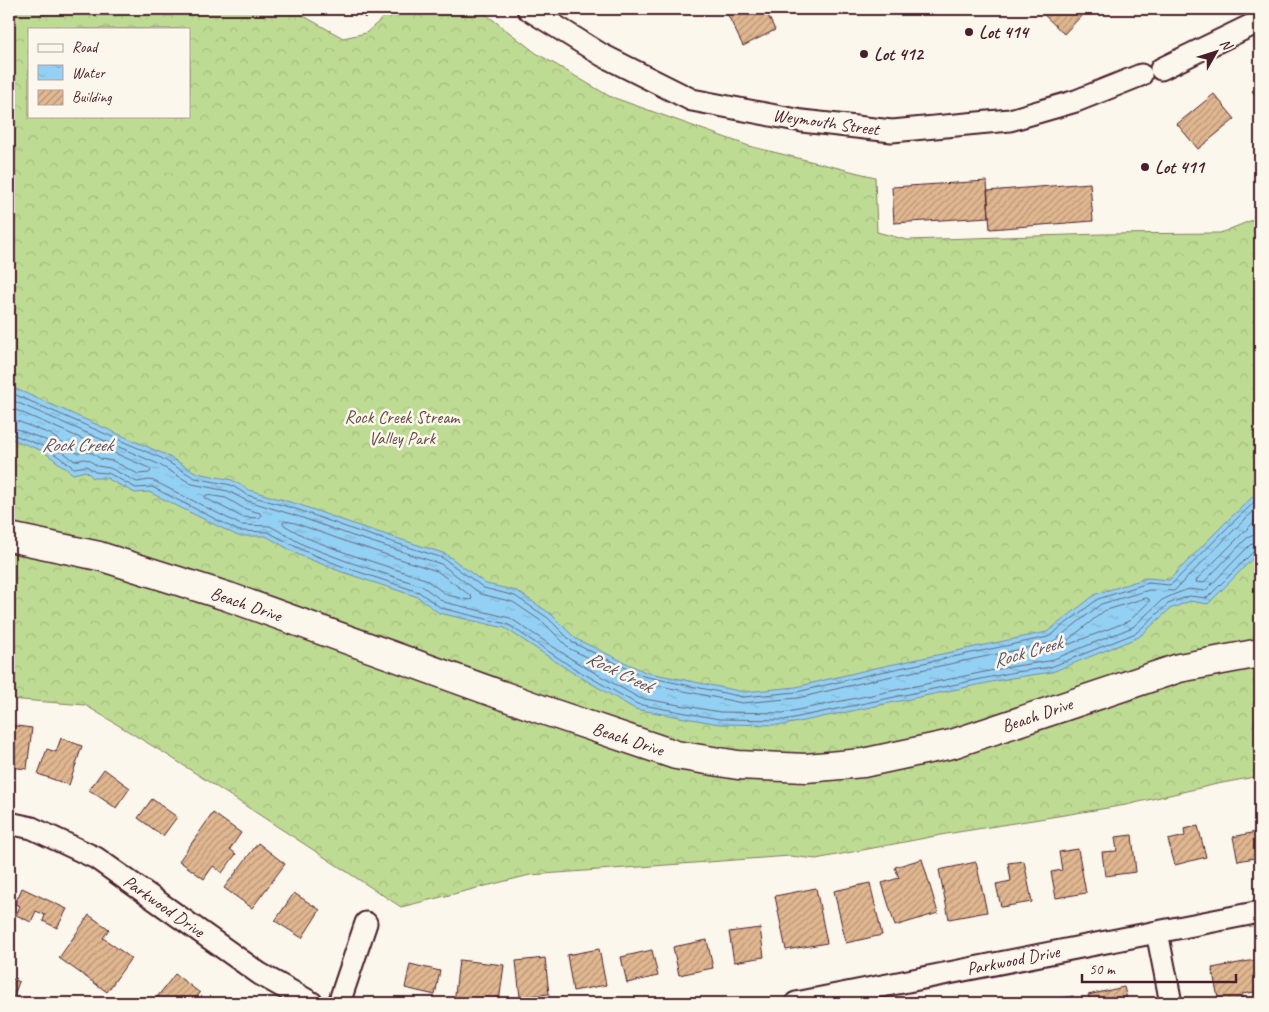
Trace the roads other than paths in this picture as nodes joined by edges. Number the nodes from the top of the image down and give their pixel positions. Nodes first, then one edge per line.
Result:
1 (528, 9) edge
2 (1260, 20) edge
3 (9, 537) edge
4 (1260, 653) edge
5 (9, 823) edge
6 (1260, 912) edge
7 (366, 923) dead end
8 (1157, 932) junction
9 (312, 1003) edge
10 (339, 1003) edge
11 (802, 1003) edge
12 (1171, 1003) edge

1 - 2 street, Weymouth Street
3 - 4 street, Beach Drive
5 - 9 street, Parkwood Drive
6 - 8 street, Parkwood Drive
7 - 10 street
8 - 11 street, Parkwood Drive
8 - 12 street

